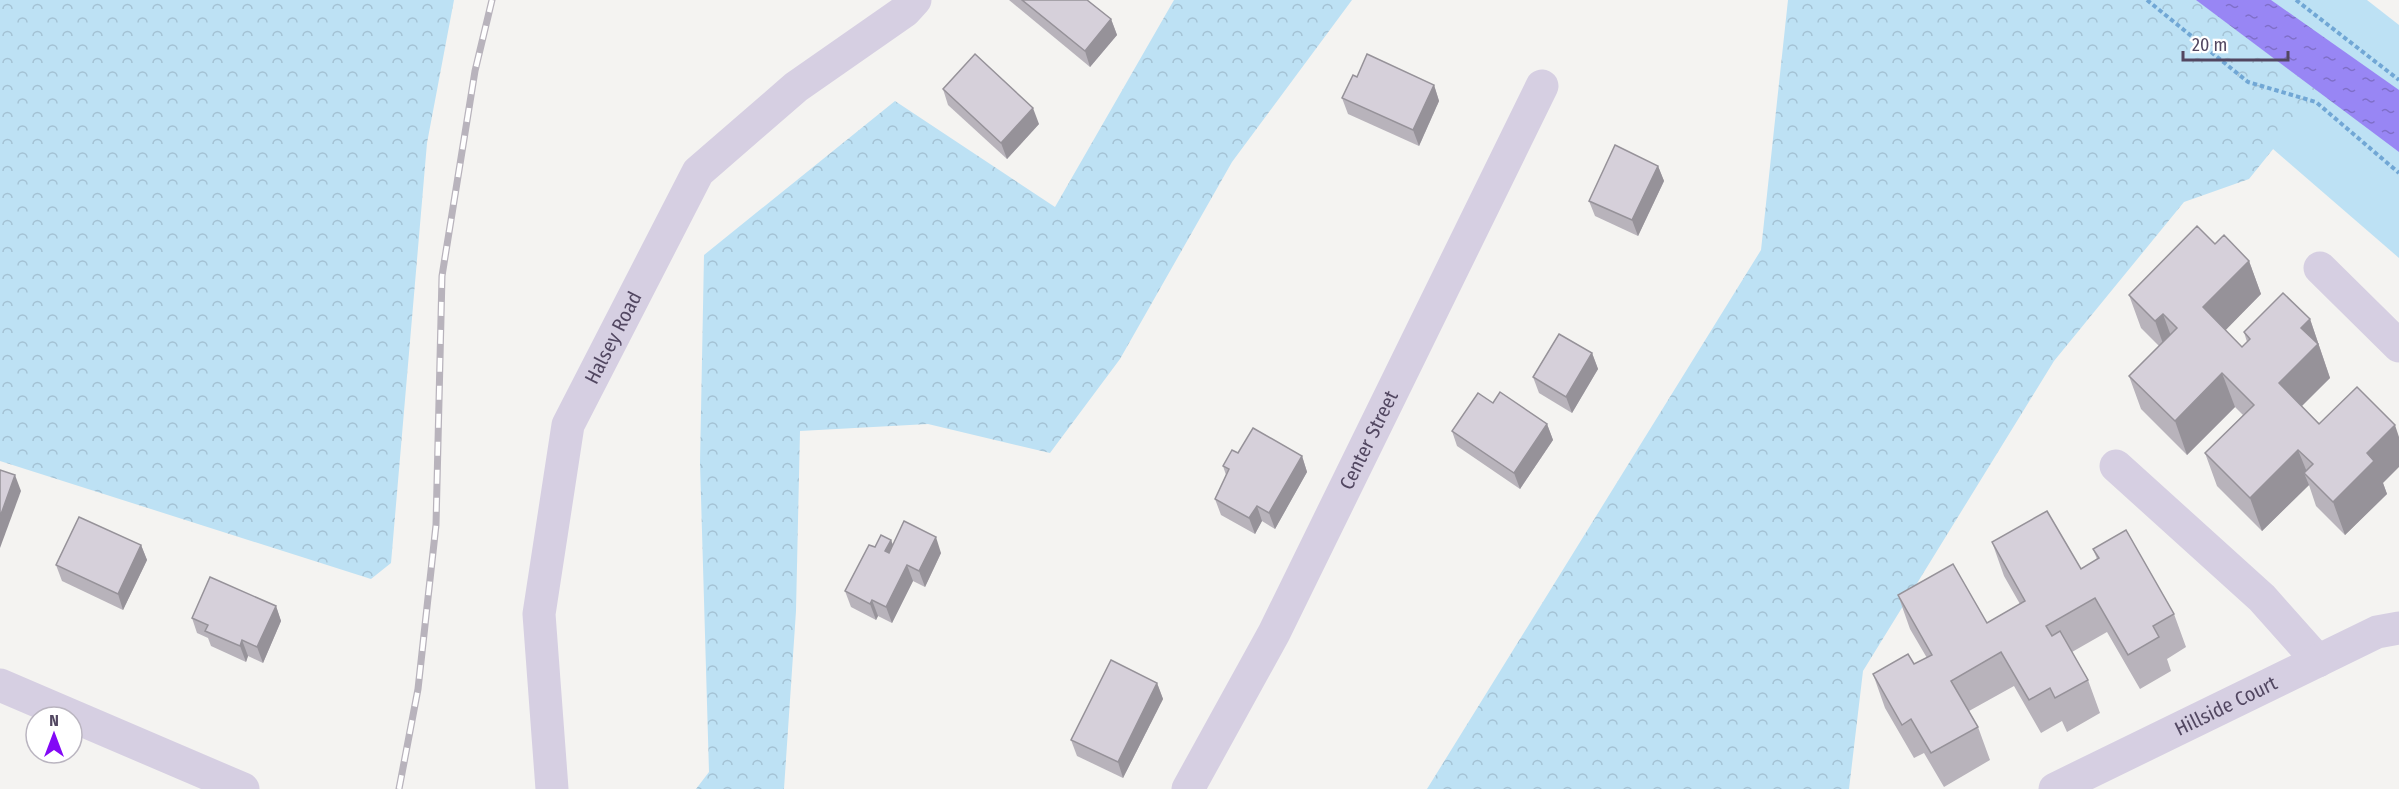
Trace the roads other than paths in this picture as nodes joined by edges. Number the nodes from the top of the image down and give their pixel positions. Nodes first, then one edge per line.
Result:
1 (915, 0) edge
2 (1542, 86) dead end
3 (2320, 268) dead end
4 (2399, 346) edge
5 (2116, 466) dead end
6 (2399, 628) edge
7 (2318, 661) junction
8 (0, 685) edge
9 (243, 789) edge
10 (552, 789) edge
11 (1188, 789) edge
12 (2055, 789) edge

1 - 10 street, Halsey Road
2 - 11 street, Center Street
3 - 4 street
5 - 7 street
6 - 7 street, Hillside Court
7 - 12 street, Hillside Court
8 - 9 street

